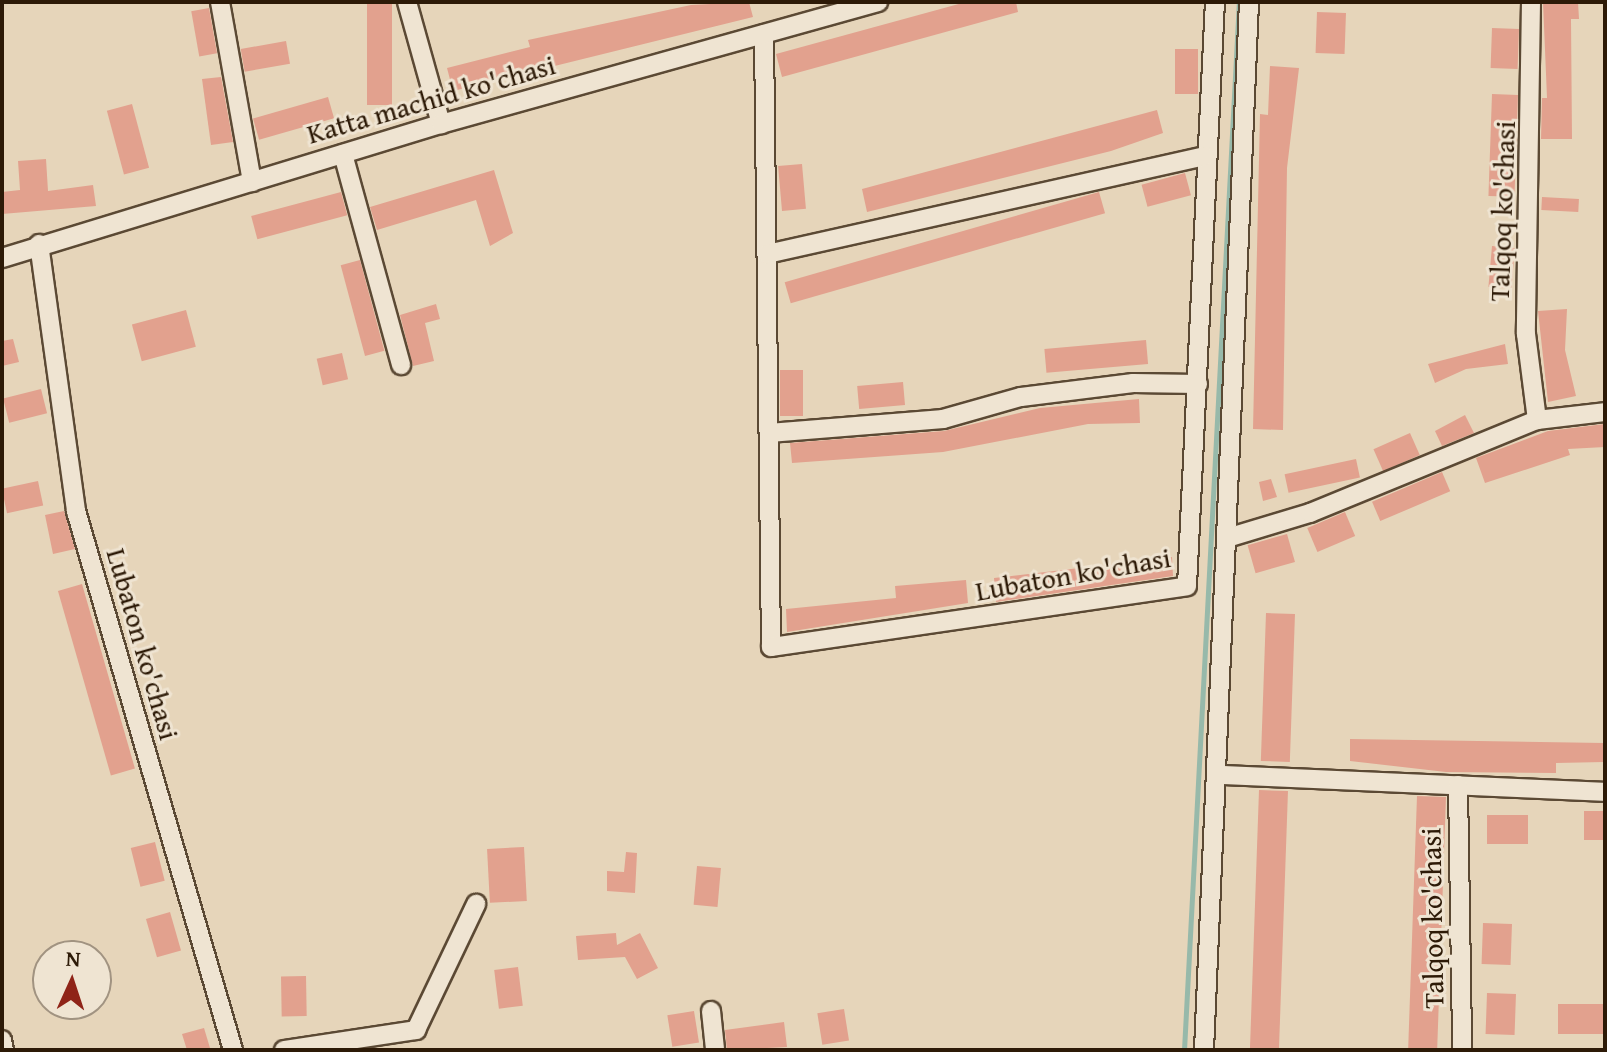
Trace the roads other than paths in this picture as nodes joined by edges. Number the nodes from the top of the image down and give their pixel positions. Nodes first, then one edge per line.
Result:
1 (220, 2) edge
2 (407, 2) edge
3 (878, 2) edge
4 (1215, 2) edge
5 (1249, 2) edge
6 (1531, 2) edge
7 (764, 34) junction
8 (441, 124) junction
9 (343, 154) junction
10 (1205, 156) junction
11 (252, 182) junction
12 (39, 244) junction
13 (767, 254) junction
14 (2, 258) edge
15 (401, 365) dead end
16 (1198, 384) junction
17 (1605, 412) edge
18 (1537, 420) junction
19 (769, 433) junction
20 (1227, 538) junction
21 (1221, 775) junction
22 (1458, 785) junction
23 (1605, 792) edge
24 (476, 904) dead end
25 (711, 1011) dead end
26 (2, 1040) edge
27 (4, 1050) edge
28 (233, 1050) edge
29 (284, 1050) edge
30 (715, 1050) edge
31 (1204, 1050) edge
32 (1462, 1050) edge

1 - 11 street
2 - 8 street
3 - 7 street, Katta machid ko'chasi
4 - 10 street, Lubaton ko'chasi
5 - 20 street
6 - 18 street, Talqoq ko'chasi
7 - 8 street, Katta machid ko'chasi
7 - 13 street
8 - 9 street, Katta machid ko'chasi
9 - 11 street, Katta machid ko'chasi
9 - 15 street
10 - 13 street
10 - 16 street, Lubaton ko'chasi
11 - 12 street, Katta machid ko'chasi
12 - 14 street, Katta machid ko'chasi
12 - 28 street, Lubaton ko'chasi
13 - 19 street
16 - 19 street
16 - 19 street, Lubaton ko'chasi
17 - 18 street
18 - 20 street
20 - 21 street
21 - 22 street
21 - 31 street
22 - 23 street
22 - 32 street, Talqoq ko'chasi
24 - 29 street
25 - 30 street
26 - 27 street

